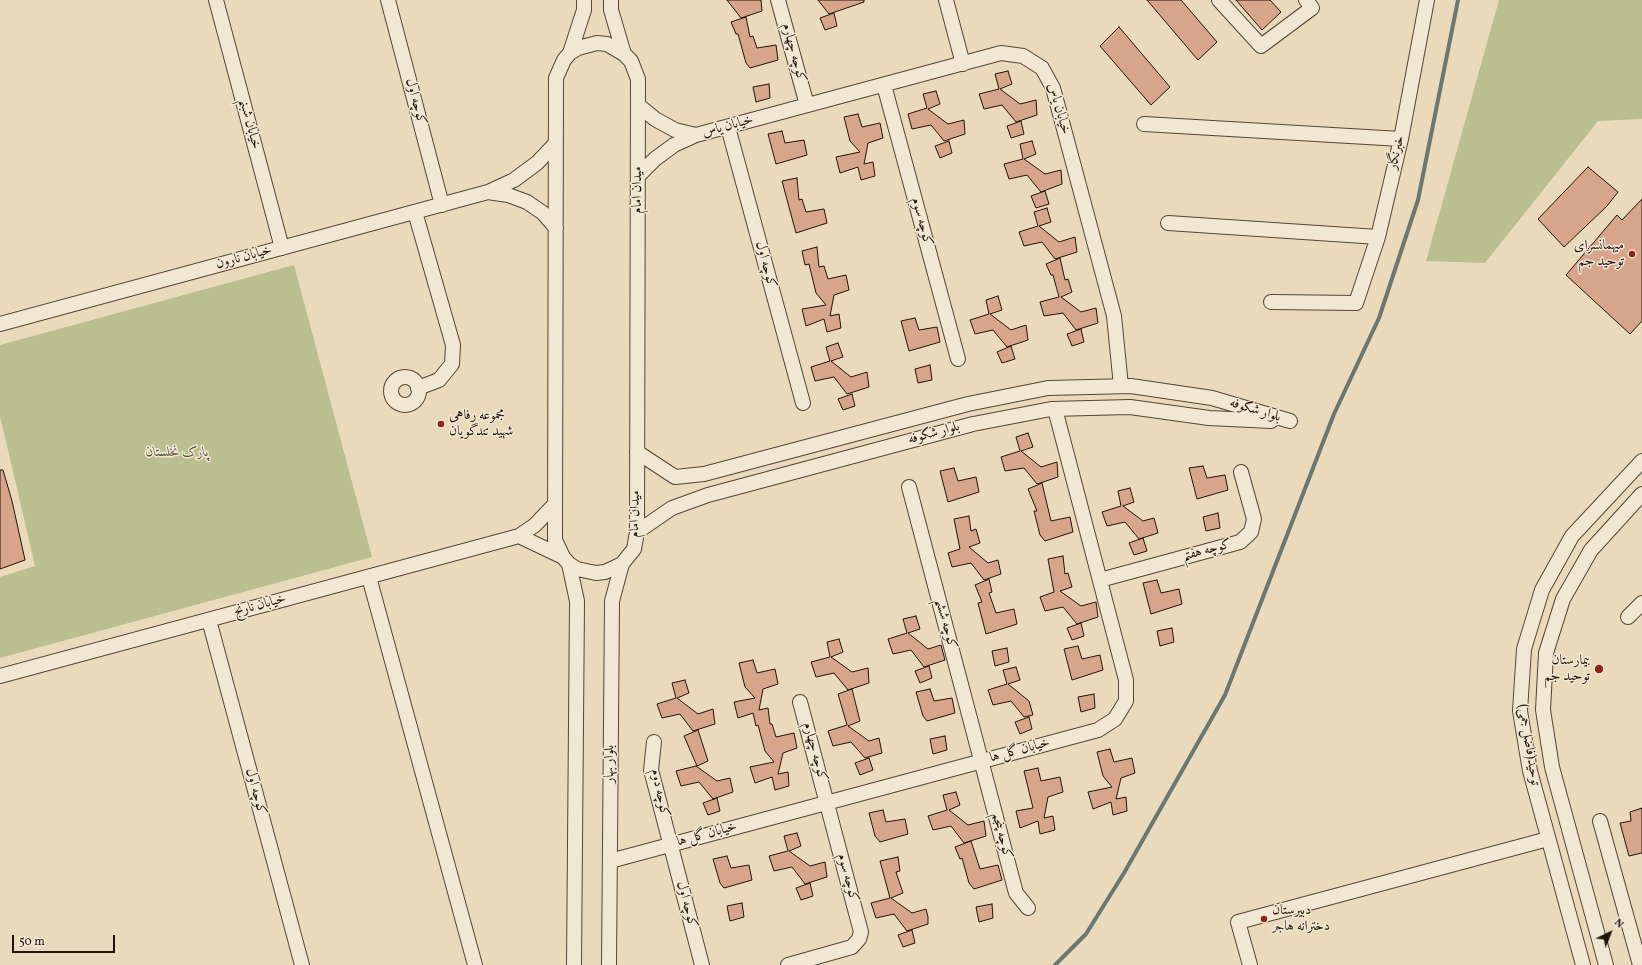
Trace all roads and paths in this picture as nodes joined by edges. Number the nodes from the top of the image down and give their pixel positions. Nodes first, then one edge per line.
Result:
1 (216, 0) edge
2 (388, 0) edge
3 (584, 0) edge
4 (611, 0) edge
5 (779, 0) edge
6 (946, 0) edge
7 (1219, 0) edge
8 (1306, 0) edge
9 (1427, 0) edge
10 (570, 53) junction
11 (624, 54) junction
12 (963, 64) junction
13 (884, 85) junction
14 (638, 105) junction
15 (807, 105) junction
16 (1144, 124) dead end
17 (728, 127) junction
18 (696, 135) junction
19 (1401, 139) junction
20 (556, 143) junction
21 (638, 176) junction
22 (488, 192) junction
23 (442, 205) junction
24 (415, 212) junction
25 (1168, 223) dead end
26 (556, 228) junction
27 (1378, 237) junction
28 (282, 248) junction
29 (1271, 302) dead end
30 (0, 324) edge
31 (958, 359) dead end
32 (1121, 386) junction
33 (418, 388) dead end
34 (803, 403) dead end
35 (1055, 409) junction
36 (637, 452) junction
37 (1642, 461) edge
38 (1241, 472) dead end
39 (909, 487) dead end
40 (1642, 494) edge
41 (555, 504) junction
42 (637, 532) junction
43 (520, 536) junction
44 (566, 560) junction
45 (622, 564) junction
46 (369, 577) junction
47 (1100, 580) junction
48 (1642, 603) edge
49 (1628, 617) dead end
50 (209, 620) junction
51 (0, 676) edge
52 (800, 702) dead end
53 (654, 742) dead end
54 (982, 761) junction
55 (827, 802) junction
56 (1600, 821) dead end
57 (1548, 839) junction
58 (671, 844) junction
59 (610, 860) junction
60 (1028, 908) dead end
61 (302, 965) edge
62 (475, 965) edge
63 (574, 965) edge
64 (609, 965) edge
65 (702, 965) edge
66 (788, 965) edge
67 (1250, 965) edge
68 (1583, 965) edge
69 (1606, 965) edge
70 (1640, 965) edge

1 - 28 street, خیابان شبنم
2 - 23 street, کوچه اول
3 - 10 street
4 - 11 street
5 - 15 street, کوچه چهارم
6 - 12 street
7 - 8 street
9 - 19 street, خبرنگار
10 - 11 street, میدان امام
10 - 20 street
11 - 14 street, میدان امام
12 - 13 street, خیابان یاس
12 - 32 street, خیابان یاس
13 - 15 street, خیابان یاس
13 - 31 street, کوچه سوم
14 - 18 street
14 - 21 street, میدان امام
15 - 17 street, خیابان یاس
16 - 19 street
17 - 18 street, خیابان یاس
17 - 34 street, کوچه اول
18 - 21 street, خیابان یاس
19 - 27 street, خبرنگار
20 - 22 street, خیابان نارون
20 - 26 street
21 - 36 street, میدان امام
22 - 23 street, خیابان نارون
22 - 26 street
23 - 24 street, خیابان نارون
24 - 28 street, خیابان نارون
24 - 33 street
25 - 27 street
26 - 41 street
27 - 29 street, خبرنگار
28 - 30 street, خیابان نارون
32 - 35 street, بلوار شکوفه
32 - 36 street, بلوار شکوفه
35 - 42 street, بلوار شکوفه
35 - 47 street, خیابان گل ها
36 - 42 street, میدان امام
37 - 57 street, توحید(فاضل جمی)
38 - 47 street, کوچه هفتم
39 - 54 street, کوچه ششم
40 - 69 street, توحید(فاضل جمی)
41 - 43 street
41 - 44 street
42 - 45 street, میدان امام
43 - 44 street, میدان امام
43 - 46 street, خیابان نارنج
44 - 45 street, میدان امام
44 - 63 street
45 - 59 street, بلوار بهار
46 - 50 street, خیابان نارنج
46 - 62 street
47 - 54 street, خیابان گل ها
48 - 49 street
50 - 51 street, خیابان نارنج
50 - 61 street, کوچه اول
52 - 55 street, کوچه چهارم
53 - 58 street, کوچه دوم
54 - 55 street, خیابان گل ها
54 - 60 street, کوچه پنجم
55 - 58 street, خیابان گل ها
55 - 66 street, کوچه سوم
56 - 70 street
57 - 67 street
57 - 68 street, توحید(فاضل جمی)
58 - 59 street, خیابان گل ها
58 - 65 street, کوچه اول
59 - 64 street, بلوار بهار

